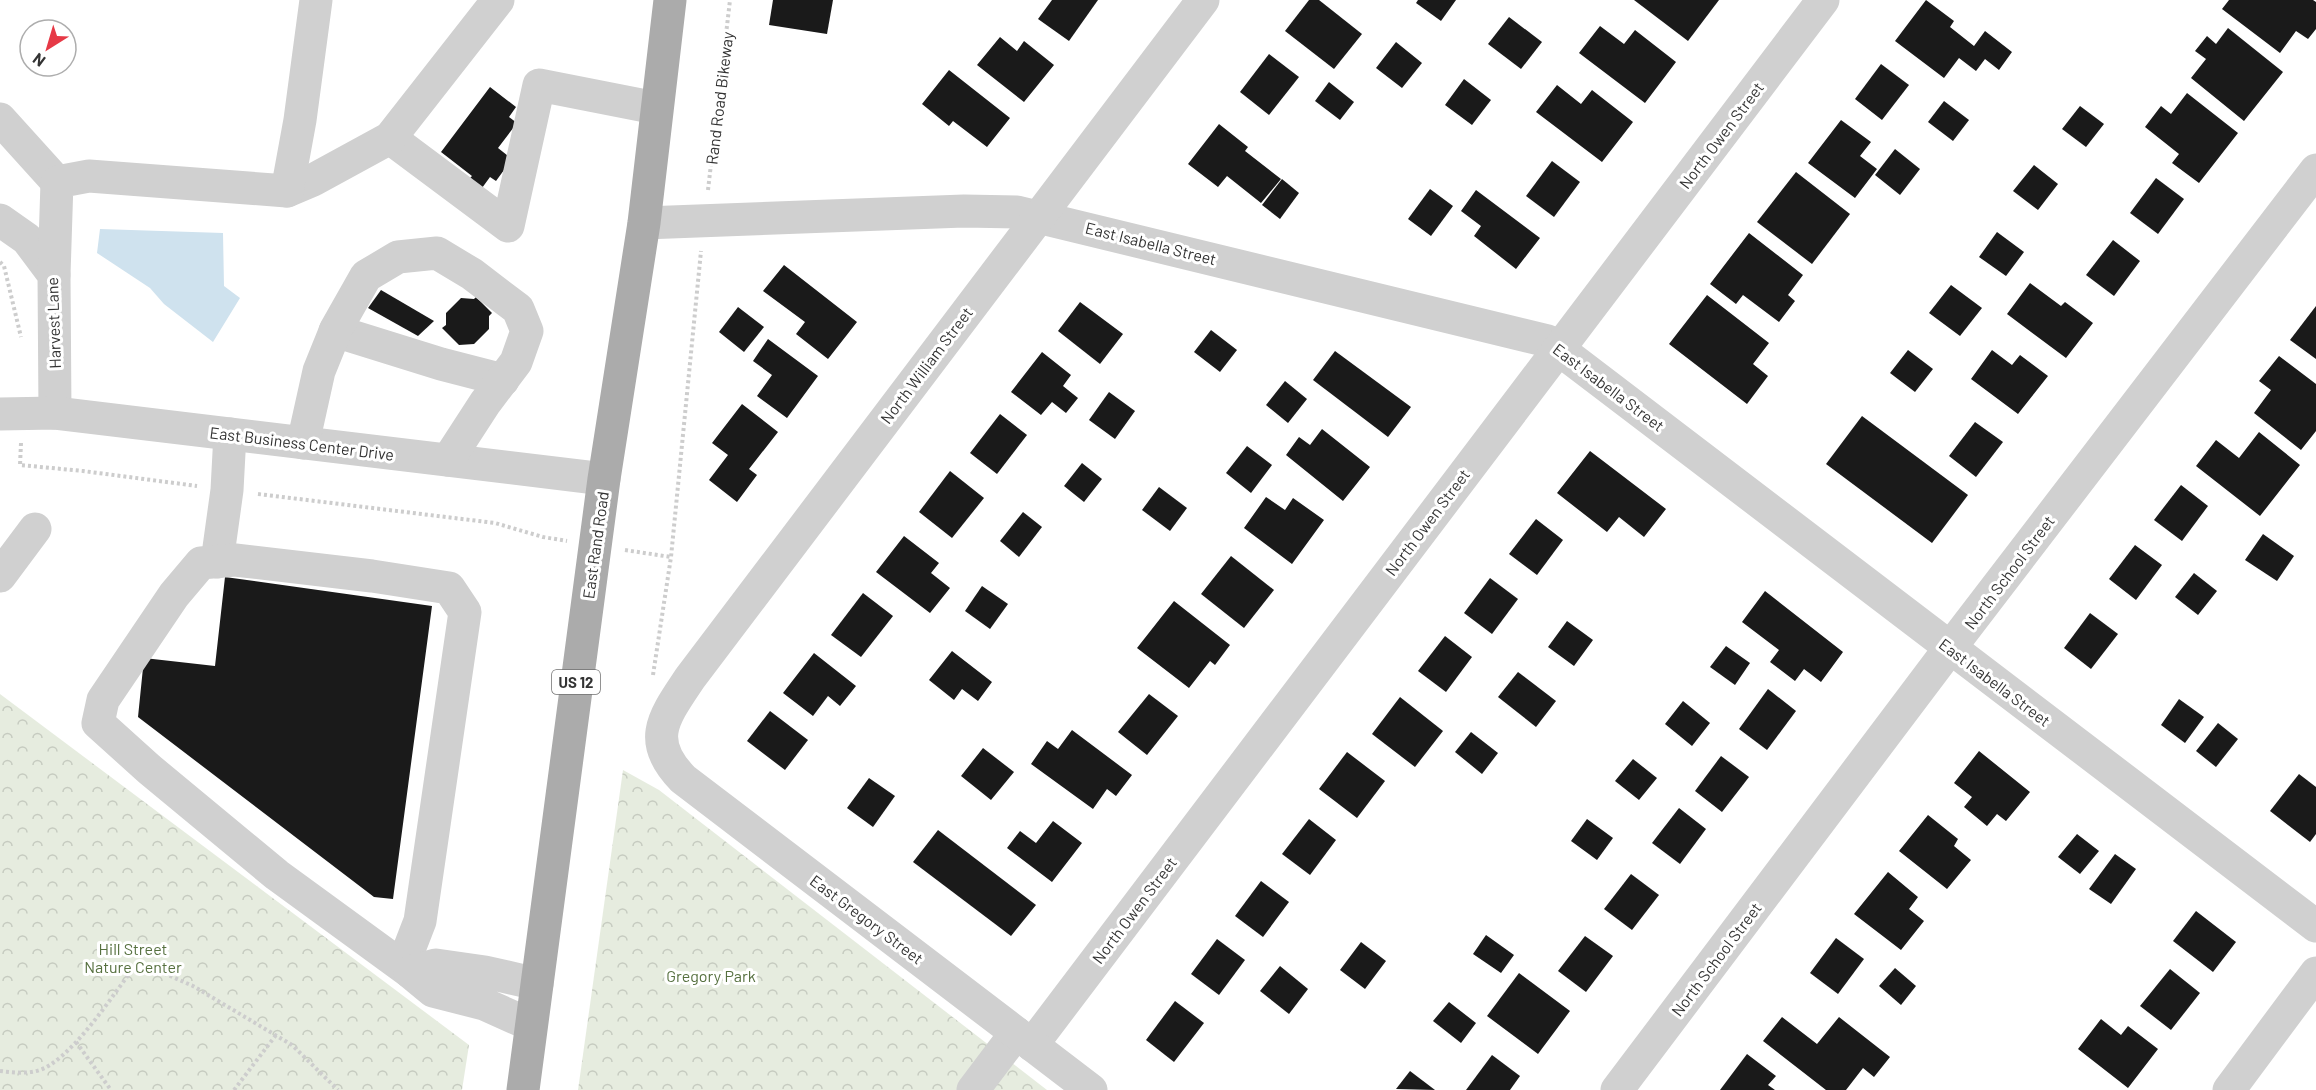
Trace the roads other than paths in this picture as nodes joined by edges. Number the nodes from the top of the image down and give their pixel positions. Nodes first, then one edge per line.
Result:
1 (316, 0) edge
2 (498, 0) edge
3 (670, 0) edge
4 (1203, 0) edge
5 (1823, 0) edge
6 (657, 108) junction
7 (0, 119) edge
8 (390, 138) junction
9 (2316, 170) edge
10 (57, 182) junction
11 (287, 191) junction
12 (1039, 216) junction
13 (0, 219) edge
14 (644, 223) junction
15 (54, 275) junction
16 (335, 332) junction
17 (1561, 349) junction
18 (502, 380) junction
19 (55, 412) junction
20 (0, 414) edge
21 (230, 434) junction
22 (303, 443) junction
23 (448, 460) junction
24 (604, 479) junction
25 (35, 529) dead end
26 (217, 562) junction
27 (0, 576) edge
28 (1950, 648) junction
29 (666, 721) joint
30 (2316, 926) edge
31 (407, 969) junction
32 (2316, 973) edge
33 (537, 984) junction
34 (531, 1025) junction
35 (1024, 1039) junction
36 (523, 1090) edge
37 (973, 1090) edge
38 (1091, 1090) edge
39 (1617, 1090) edge
40 (2229, 1090) edge

1 - 11 street
2 - 8 street
3 - 6 main road, East Rand Road / US 12
4 - 12 street, North William Street
5 - 17 street, North Owen Street
6 - 8 street
6 - 14 main road, East Rand Road / US 12
7 - 10 street
8 - 11 street
9 - 28 street, North School Street
10 - 11 street
10 - 15 street
12 - 14 street, East Isabella Street
12 - 17 street, East Isabella Street
12 - 29 street, North William Street
13 - 15 street, Harvest Lane
14 - 24 main road, East Rand Road / US 12
15 - 19 street, Harvest Lane
16 - 18 street
16 - 18 street
16 - 22 street
17 - 28 street, East Isabella Street
17 - 35 street, North Owen Street
18 - 23 street
19 - 20 street, East Business Center Drive
19 - 21 street, East Business Center Drive
21 - 22 street, East Business Center Drive
21 - 26 street
22 - 23 street, East Business Center Drive
23 - 24 street, East Business Center Drive
24 - 33 main road, East Rand Road / US 12
25 - 27 street
26 - 31 street
26 - 31 street
28 - 30 street, East Isabella Street
28 - 39 street, North School Street
29 - 35 street, East Gregory Street
31 - 33 street
31 - 34 street
32 - 40 street
33 - 34 main road, East Rand Road / US 12
34 - 36 main road, East Rand Road / US 12
35 - 37 street, North Owen Street
35 - 38 street, East Gregory Street

